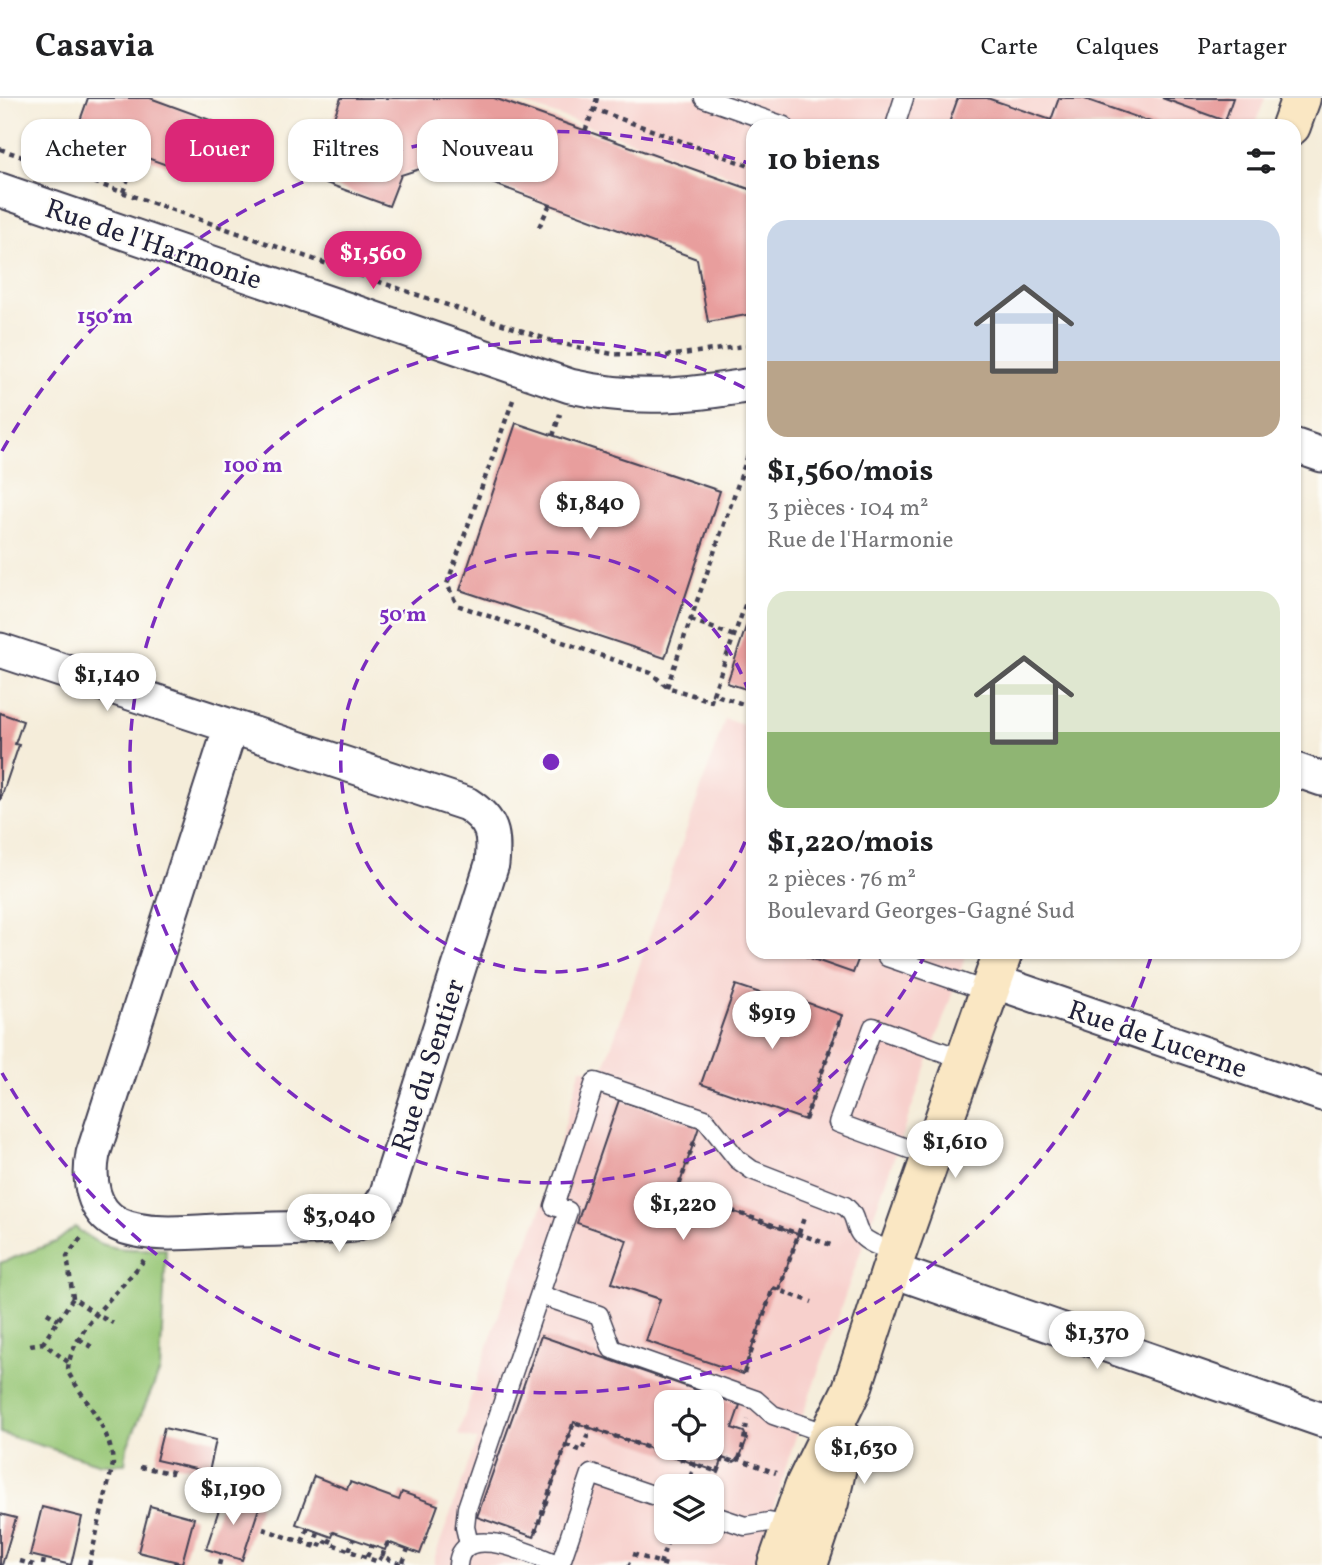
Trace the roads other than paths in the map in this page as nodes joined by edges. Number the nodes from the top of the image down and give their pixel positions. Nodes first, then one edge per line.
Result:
1 (704, 98) edge
2 (904, 98) edge
3 (1301, 98) edge
4 (764, 119) edge
5 (897, 119) edge
6 (1294, 119) edge
7 (0, 190) edge
8 (746, 386) edge
9 (1301, 447) edge
10 (1322, 454) edge
11 (0, 650) edge
12 (231, 726) junction
13 (1301, 772) edge
14 (1322, 779) edge
15 (899, 959) edge
16 (995, 975) edge
17 (965, 1060) junction
18 (1322, 1094) edge
19 (931, 1157) junction
20 (894, 1261) junction
21 (540, 1295) junction
22 (1322, 1420) edge
23 (837, 1437) junction
24 (654, 1496) edge
25 (724, 1519) edge
26 (790, 1526) junction
27 (469, 1544) junction
28 (458, 1565) edge
29 (560, 1565) edge
30 (777, 1565) edge
31 (808, 1565) edge

1 - 4 lane
2 - 5 lane
3 - 6 street
7 - 8 street, Rue de l'Harmonie
9 - 10 street
11 - 12 street, Rue du Sentier
12 - 12 street, Rue du Sentier
13 - 14 street
15 - 16 lane
16 - 17 street
16 - 18 street, Rue de Lucerne
17 - 19 street
17 - 19 lane
19 - 20 street
20 - 21 lane
20 - 22 street
20 - 23 street
21 - 23 lane
21 - 27 lane
23 - 26 street
23 - 31 street
24 - 29 lane
25 - 26 lane
26 - 30 street
27 - 28 lane
27 - 29 lane

